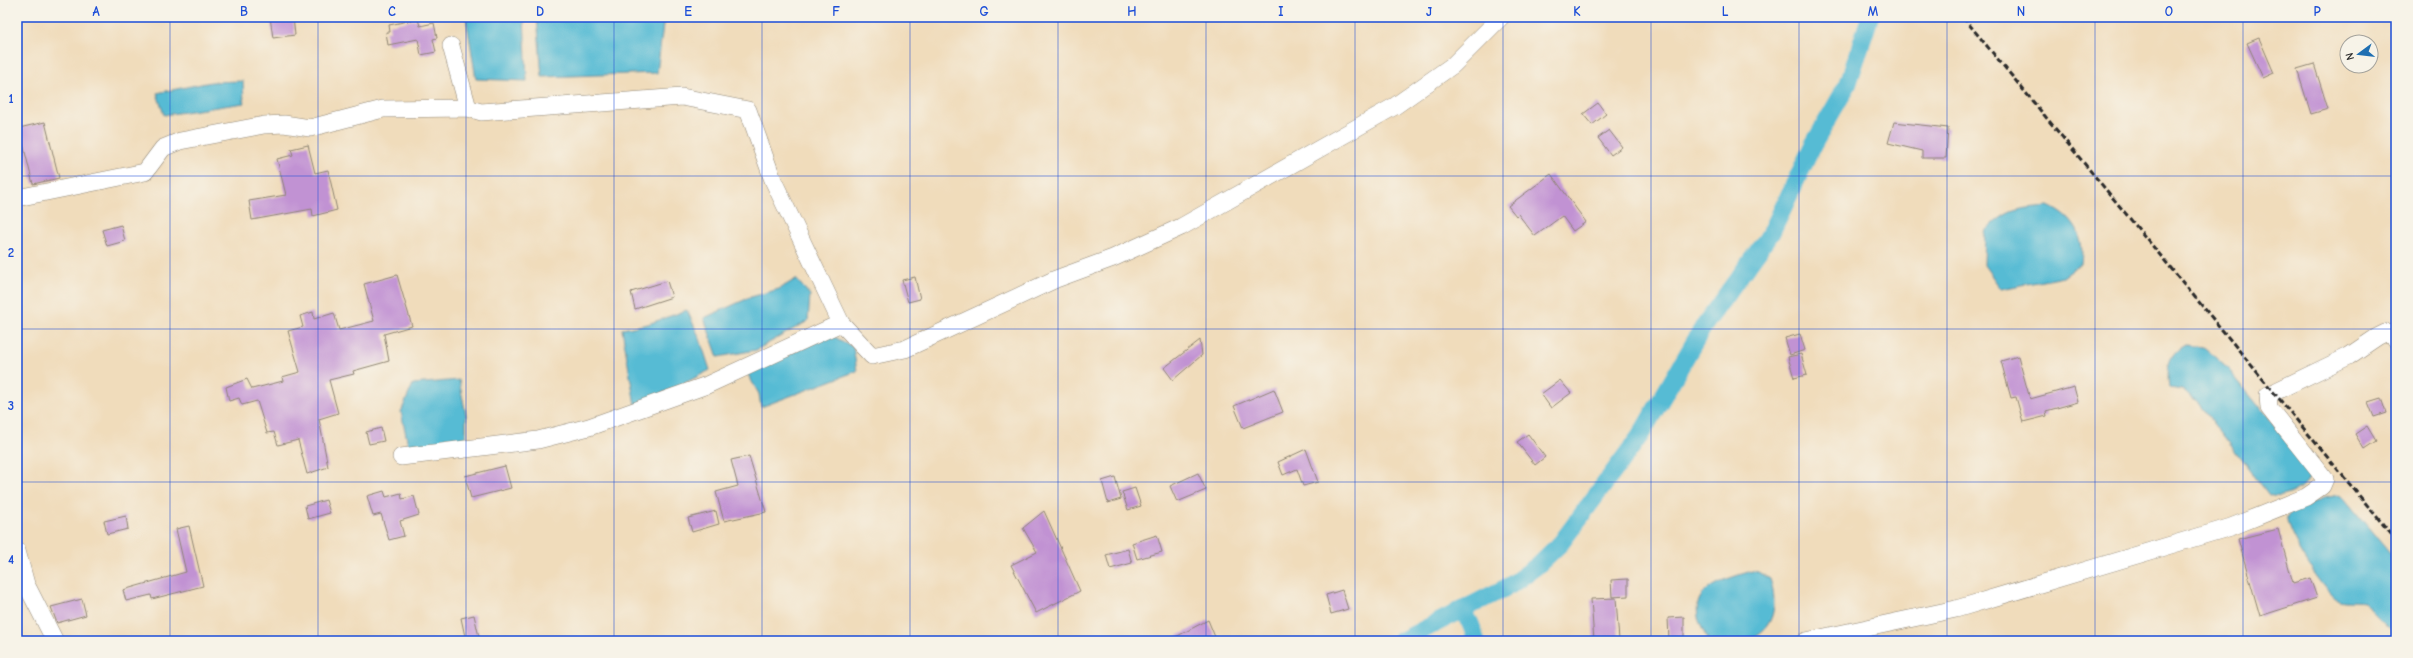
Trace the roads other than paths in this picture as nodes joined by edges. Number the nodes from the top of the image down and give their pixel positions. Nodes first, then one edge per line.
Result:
1 (1501, 17) edge
2 (451, 46) dead end
3 (468, 108) junction
4 (17, 198) edge
5 (841, 323) junction
6 (2396, 340) edge
7 (401, 457) dead end
8 (17, 551) edge
9 (55, 641) edge
10 (1806, 641) edge

1 - 5 street
2 - 3 street
3 - 4 street
3 - 5 street
5 - 7 street
6 - 10 street
8 - 9 street

